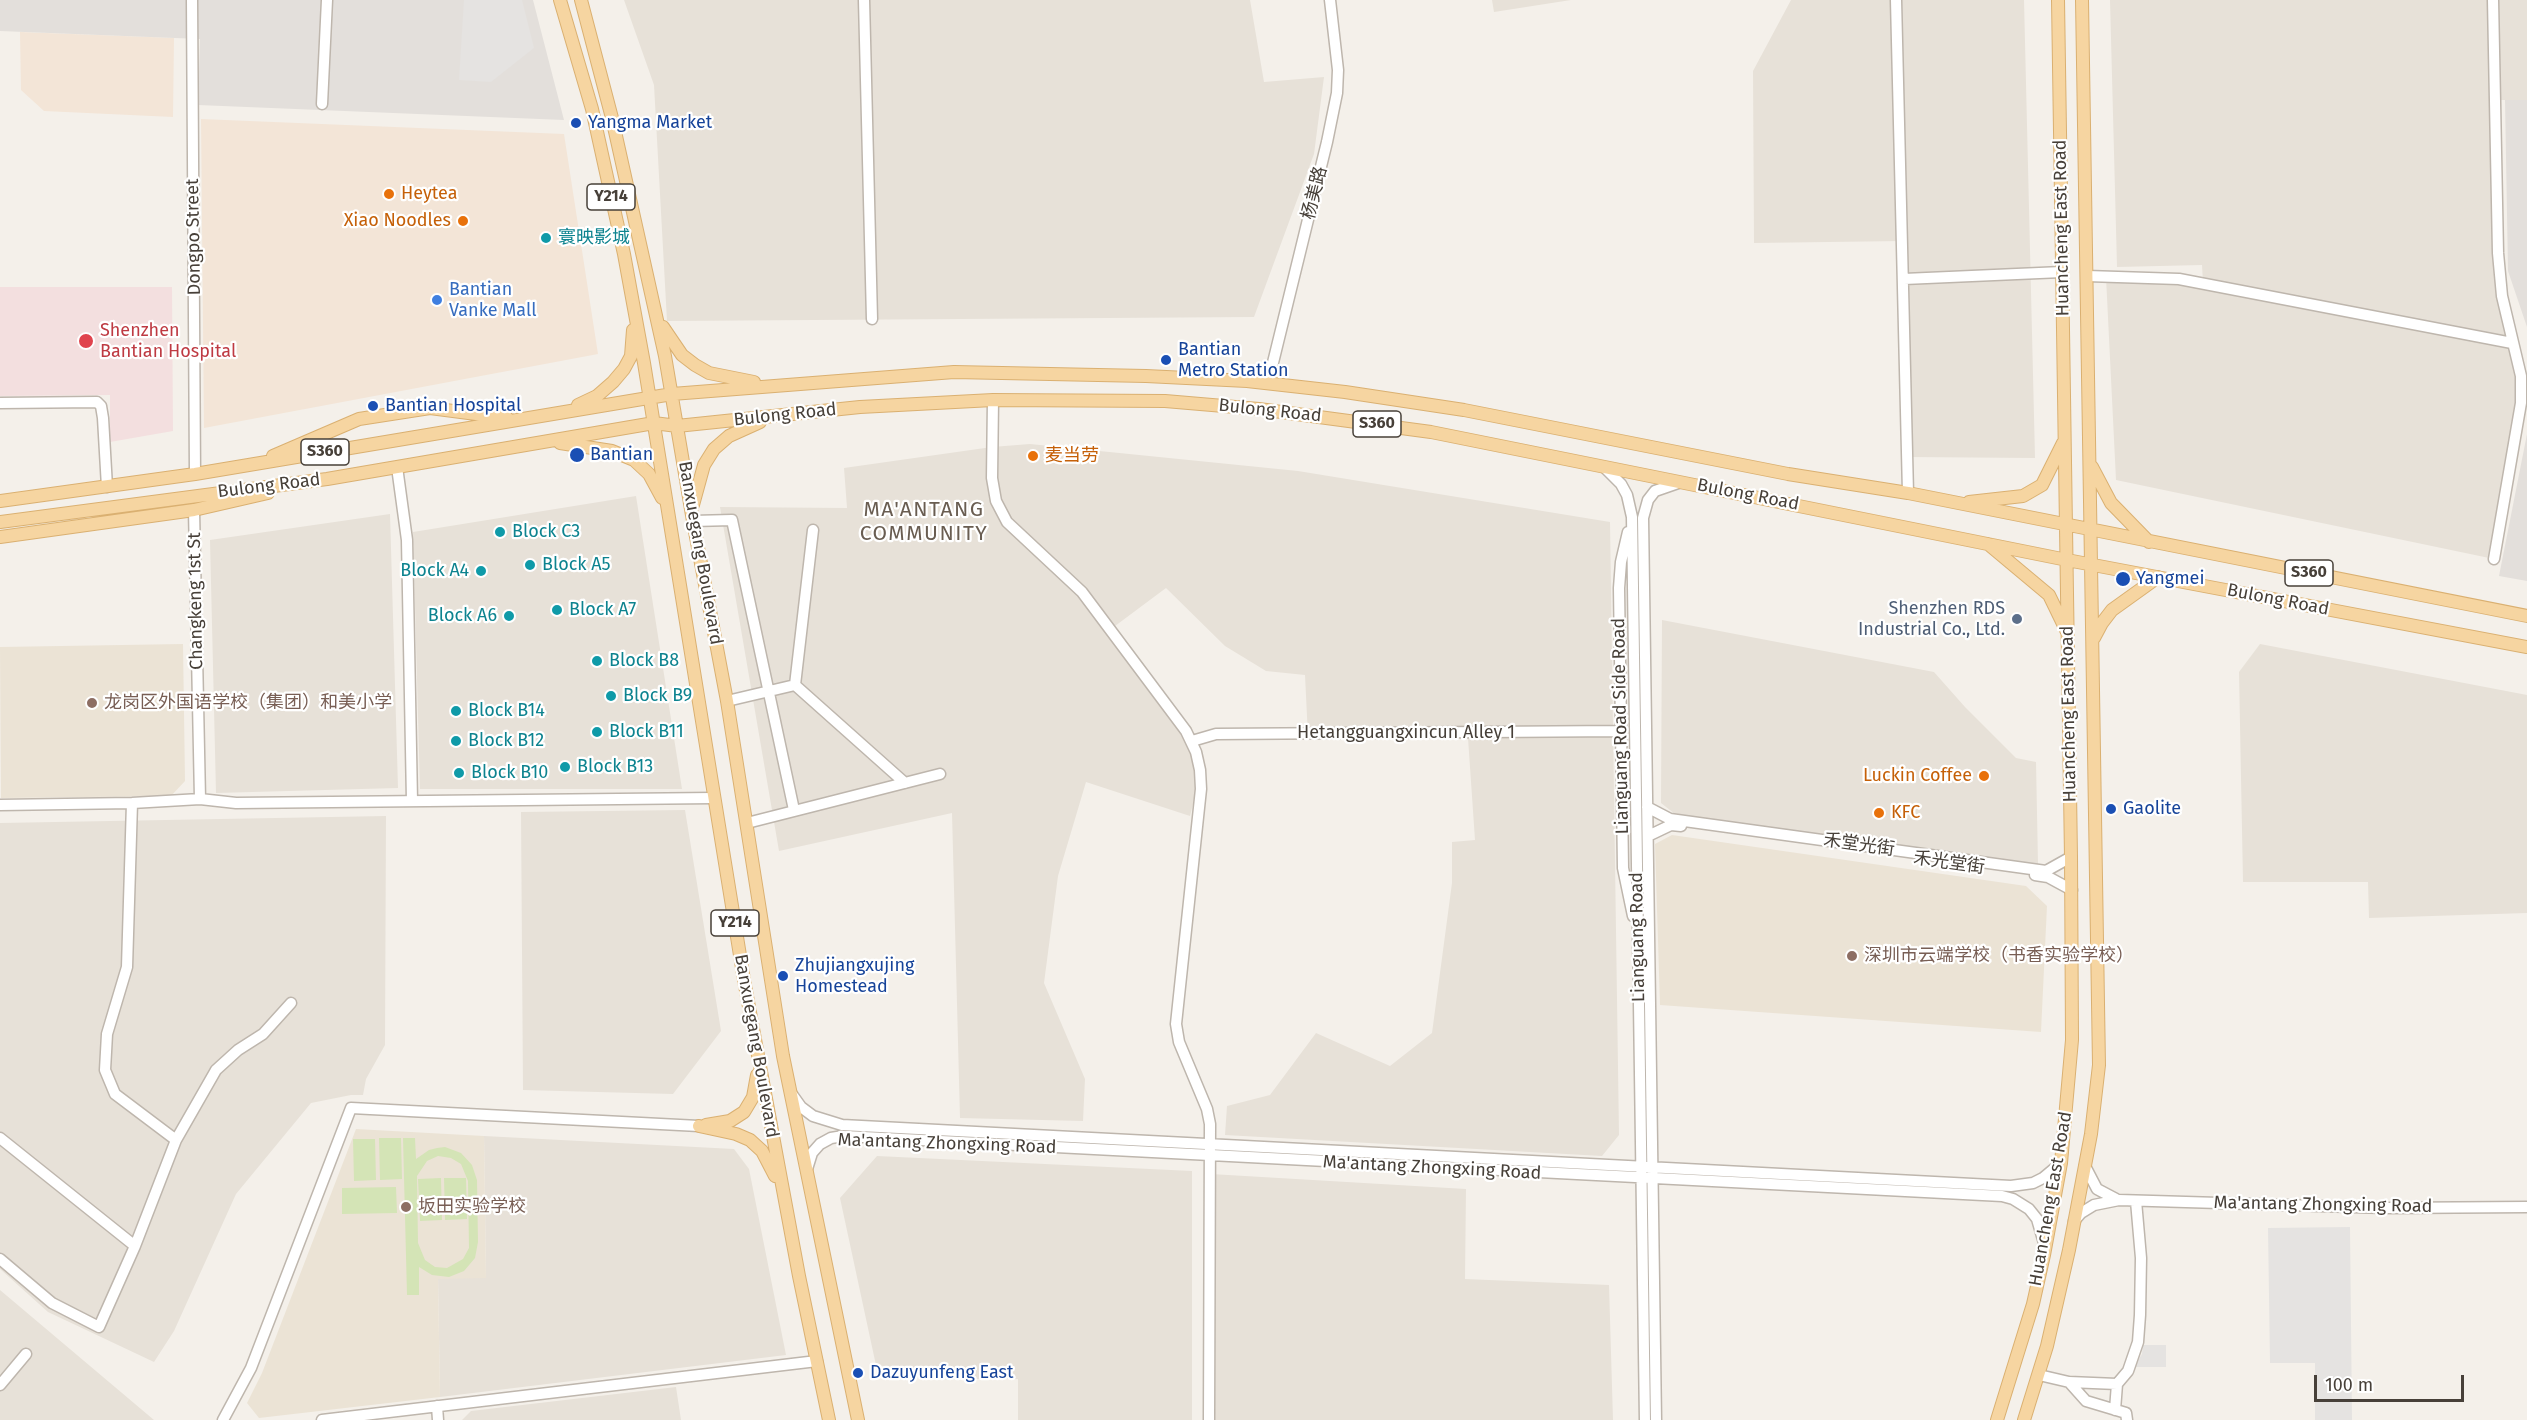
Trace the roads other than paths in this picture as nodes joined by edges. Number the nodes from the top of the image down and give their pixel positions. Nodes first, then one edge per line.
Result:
1 (192, 0) edge
2 (327, 0) edge
3 (553, 0) edge
4 (560, 0) edge
5 (580, 0) edge
6 (587, 0) edge
7 (864, 0) edge
8 (1330, 0) edge
9 (1896, 0) edge
10 (2058, 0) edge
11 (2082, 0) edge
12 (2493, 0) edge
13 (586, 20) junction
14 (567, 24) junction
15 (322, 104) dead end
16 (2062, 272) junction
17 (2087, 276) junction
18 (1904, 279) junction
19 (632, 299) junction
20 (657, 316) junction
21 (872, 319) dead end
22 (2512, 343) junction
23 (1268, 383) junction
24 (777, 385) junction
25 (672, 394) junction
26 (650, 397) junction
27 (993, 400) junction
28 (0, 403) edge
29 (563, 412) junction
30 (784, 415) junction
31 (520, 420) junction
32 (654, 423) junction
33 (677, 426) junction
34 (2065, 440) junction
35 (547, 441) junction
36 (253, 464) junction
37 (2090, 464) junction
38 (1601, 465) junction
39 (397, 467) junction
40 (195, 474) junction
41 (327, 479) junction
42 (1686, 482) junction
43 (107, 487) junction
44 (1908, 493) junction
45 (0, 501) edge
46 (1957, 503) junction
47 (194, 510) junction
48 (668, 513) junction
49 (692, 517) junction
50 (1632, 517) junction
51 (0, 522) edge
52 (2067, 526) junction
53 (813, 530) dead end
54 (2091, 530) junction
55 (0, 537) edge
56 (2149, 542) junction
57 (1987, 544) junction
58 (2494, 559) dead end
59 (2067, 560) junction
60 (2091, 564) junction
61 (2158, 577) junction
62 (2527, 616) edge
63 (2068, 636) junction
64 (2093, 645) junction
65 (2527, 647) edge
66 (795, 685) junction
67 (768, 691) junction
68 (727, 701) junction
69 (1621, 731) junction
70 (1192, 741) junction
71 (940, 774) dead end
72 (905, 783) junction
73 (714, 798) junction
74 (200, 799) junction
75 (412, 801) junction
76 (132, 803) junction
77 (0, 805) edge
78 (1647, 807) junction
79 (794, 810) junction
80 (747, 823) junction
81 (1648, 836) junction
82 (2071, 857) junction
83 (2072, 890) junction
84 (1638, 934) junction
85 (291, 1003) dead end
86 (758, 1060) junction
87 (789, 1092) junction
88 (699, 1126) junction
89 (0, 1138) edge
90 (176, 1140) junction
91 (1211, 1144) junction
92 (1211, 1157) junction
93 (2061, 1163) junction
94 (2085, 1166) junction
95 (1647, 1167) junction
96 (806, 1175) junction
97 (1647, 1179) junction
98 (783, 1193) junction
99 (2119, 1200) junction
100 (2136, 1201) junction
101 (2527, 1207) edge
102 (2074, 1221) junction
103 (135, 1246) junction
104 (2044, 1255) junction
105 (0, 1259) edge
106 (26, 1354) dead end
107 (817, 1361) junction
108 (2039, 1375) junction
109 (2068, 1382) junction
110 (2117, 1384) junction
111 (0, 1385) edge
112 (437, 1406) junction
113 (2115, 1410) junction
114 (223, 1420) edge
115 (322, 1420) edge
116 (438, 1420) edge
117 (829, 1420) edge
118 (858, 1420) edge
119 (1209, 1420) edge
120 (1645, 1420) edge
121 (1656, 1420) edge
122 (1996, 1420) edge
123 (2024, 1420) edge
124 (2127, 1420) edge

1 - 40 street, Dongpo Street
2 - 15 street
3 - 14 main road
4 - 14 main road, Banxuegang Boulevard / Y214
5 - 13 main road, Y214
6 - 13 main road
7 - 21 street
8 - 23 street, 杨美路
9 - 18 street
10 - 16 main road, Huancheng East Road
11 - 17 main road, Huancheng East Road
12 - 22 street
13 - 20 main road, Y214
14 - 19 main road, Banxuegang Boulevard / Y214
16 - 18 street
16 - 34 main road, Huancheng East Road
17 - 22 street
17 - 37 main road, Huancheng East Road
18 - 44 street
19 - 26 main road, Banxuegang Boulevard / Y214
19 - 29 main road
20 - 24 main road
20 - 25 main road, Y214
22 - 58 street
23 - 24 main road, Bulong Road / S360
23 - 44 main road, Bulong Road / S360
24 - 25 main road, Bulong Road / S360
25 - 26 main road, Bulong Road / S360
25 - 33 main road, Banxuegang Boulevard / Y214
26 - 29 main road, Bulong Road / S360
26 - 32 main road, Banxuegang Boulevard / Y214
27 - 30 main road, Bulong Road / S360
27 - 38 main road, Bulong Road / S360
27 - 70 street
28 - 43 street
29 - 31 main road, Bulong Road / S360
30 - 33 main road, Bulong Road / S360
30 - 49 main road
31 - 36 main road, Bulong Road / S360
31 - 36 main road
32 - 33 main road, Bulong Road / S360
32 - 35 main road, Bulong Road / S360
32 - 48 main road, Banxuegang Boulevard / Y214
33 - 49 main road, Banxuegang Boulevard / Y214
34 - 46 main road
34 - 52 main road, Huancheng East Road
35 - 39 main road, Bulong Road / S360
35 - 48 main road
36 - 40 main road, Bulong Road / S360
37 - 54 main road, Huancheng East Road
37 - 56 main road
38 - 42 main road, Bulong Road / S360
38 - 50 street, Lianguang Road
39 - 41 main road, Bulong Road / S360
39 - 75 street
40 - 43 main road, Bulong Road / S360
41 - 47 main road
41 - 51 main road, Bulong Road / S360
42 - 57 main road, Bulong Road / S360
42 - 78 street, Lianguang Road
43 - 45 main road, Bulong Road / S360
44 - 46 main road, Bulong Road / S360
46 - 52 main road, Bulong Road / S360
47 - 55 main road
47 - 74 street, Changkeng 1st St
48 - 73 main road, Banxuegang Boulevard / Y214
49 - 67 street
49 - 68 main road, Banxuegang Boulevard / Y214
50 - 69 street, Lianguang Road Side Road
50 - 84 street, Lianguang Road
52 - 54 main road, Bulong Road / S360
52 - 59 main road, Huancheng East Road
53 - 66 street
54 - 56 main road, Bulong Road / S360
54 - 60 main road, Huancheng East Road
56 - 62 main road, Bulong Road / S360
57 - 59 main road, Bulong Road / S360
57 - 63 main road
59 - 60 main road, Bulong Road / S360
59 - 63 main road, Huancheng East Road
60 - 61 main road, Bulong Road / S360
60 - 64 main road, Huancheng East Road
61 - 64 main road
61 - 65 main road, Bulong Road / S360
63 - 82 main road, Huancheng East Road
64 - 94 main road, Huancheng East Road
66 - 67 street
66 - 72 street
67 - 68 street
67 - 79 street
68 - 80 main road, Banxuegang Boulevard / Y214
69 - 70 street, Hetangguangxincun Alley 1
69 - 84 street, Lianguang Road Side Road
70 - 91 street
71 - 72 street
72 - 79 street
73 - 75 street
73 - 86 main road, Banxuegang Boulevard / Y214
74 - 75 street
74 - 76 street
76 - 77 street
76 - 90 street
78 - 81 street, Lianguang Road
78 - 82 street, 禾堂光街
79 - 80 street
80 - 87 main road, Banxuegang Boulevard / Y214
81 - 83 street, 禾光堂街
81 - 95 street, Lianguang Road
82 - 83 main road, Huancheng East Road
83 - 93 main road, Huancheng East Road
84 - 95 street, Lianguang Road
85 - 90 street
86 - 88 main road
86 - 98 main road, Banxuegang Boulevard / Y214
87 - 91 street, Ma'antang Zhongxing Road
87 - 96 main road, Banxuegang Boulevard / Y214
88 - 98 main road
88 - 114 street
89 - 103 street
90 - 103 street
91 - 92 street
91 - 95 street, Ma'antang Zhongxing Road
92 - 96 street, Ma'antang Zhongxing Road
92 - 97 street, Ma'antang Zhongxing Road
92 - 119 street
93 - 95 street, Ma'antang Zhongxing Road
93 - 104 main road, Huancheng East Road
94 - 99 street, Ma'antang Zhongxing Road
94 - 102 main road, Huancheng East Road
95 - 97 street, Lianguang Road
96 - 118 main road, Banxuegang Boulevard / Y214
97 - 104 street, Ma'antang Zhongxing Road
97 - 120 street, Lianguang Road
97 - 121 street, Lianguang Road
98 - 107 main road, Banxuegang Boulevard / Y214
99 - 100 street, Ma'antang Zhongxing Road
99 - 102 street, Ma'antang Zhongxing Road
100 - 101 street, Ma'antang Zhongxing Road
100 - 110 street
102 - 108 main road, Huancheng East Road
103 - 105 street
104 - 122 main road, Huancheng East Road
106 - 111 street
107 - 112 street
107 - 117 main road, Banxuegang Boulevard / Y214
108 - 109 street
108 - 123 main road, Huancheng East Road
109 - 110 street
109 - 113 street
110 - 113 street
112 - 115 street
112 - 116 street
113 - 124 street

